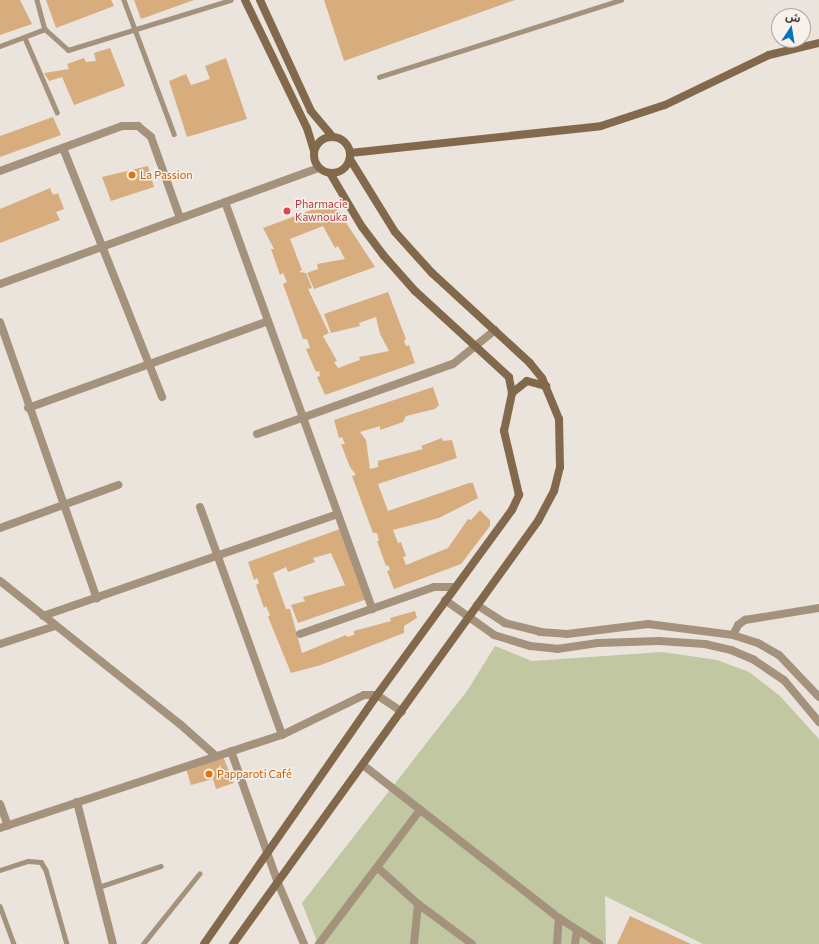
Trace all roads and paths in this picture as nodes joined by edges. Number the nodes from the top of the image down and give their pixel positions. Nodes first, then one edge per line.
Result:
1 (37, 0) edge
2 (124, 0) edge
3 (231, 0) edge
4 (245, 0) edge
5 (260, 0) edge
6 (621, 0) edge
7 (46, 29) junction
8 (133, 32) junction
9 (25, 38) junction
10 (819, 43) edge
11 (0, 46) edge
12 (379, 77) dead end
13 (57, 112) dead end
14 (174, 134) dead end
15 (333, 137) junction
16 (63, 148) junction
17 (314, 150) junction
18 (350, 156) junction
19 (319, 168) junction
20 (0, 171) edge
21 (330, 173) junction
22 (225, 202) junction
23 (180, 218) junction
24 (102, 247) junction
25 (0, 284) edge
26 (268, 321) junction
27 (0, 322) edge
28 (495, 330) junction
29 (477, 345) junction
30 (150, 365) junction
31 (546, 386) junction
32 (512, 393) junction
33 (162, 397) dead end
34 (28, 408) junction
35 (304, 417) junction
36 (256, 434) dead end
37 (118, 485) dead end
38 (61, 505) junction
39 (200, 507) dead end
40 (338, 514) junction
41 (0, 528) edge
42 (219, 554) junction
43 (0, 581) edge
44 (454, 587) junction
45 (96, 599) junction
46 (445, 600) junction
47 (476, 605) junction
48 (819, 608) edge
49 (372, 609) junction
50 (43, 616) junction
51 (468, 618) junction
52 (55, 626) junction
53 (300, 634) dead end
54 (733, 635) junction
55 (0, 644) edge
56 (377, 695) junction
57 (819, 697) edge
58 (402, 712) junction
59 (819, 722) edge
60 (282, 735) junction
61 (231, 750) junction
62 (216, 756) junction
63 (363, 765) junction
64 (77, 802) junction
65 (0, 804) edge
66 (420, 810) junction
67 (4, 827) edge
68 (268, 855) junction
69 (161, 866) dead end
70 (378, 868) junction
71 (0, 870) edge
72 (199, 874) dead end
73 (278, 883) junction
74 (99, 887) junction
75 (418, 904) junction
76 (0, 906) edge
77 (559, 918) junction
78 (577, 930) junction
79 (594, 943) edge
80 (14, 944) edge
81 (67, 944) edge
82 (113, 944) edge
83 (143, 944) edge
84 (204, 944) edge
85 (233, 944) edge
86 (304, 944) edge
87 (319, 944) edge
88 (414, 944) edge
89 (472, 944) edge
90 (557, 944) edge
91 (575, 944) edge

1 - 7 lane
2 - 8 lane
3 - 8 lane
4 - 17 street
5 - 15 street
6 - 12 lane
7 - 8 lane
7 - 9 lane
8 - 14 lane
9 - 11 lane
9 - 13 lane
10 - 18 street
15 - 17 street
15 - 18 street
16 - 20 street
16 - 23 street
16 - 24 street
17 - 19 street
18 - 21 street
18 - 28 street
19 - 21 street
19 - 22 street
21 - 29 street
22 - 23 street
22 - 26 street
23 - 24 street
24 - 25 street
24 - 30 street
26 - 30 street
26 - 35 street
27 - 34 street
28 - 29 street
28 - 31 street
29 - 32 street
29 - 35 street
30 - 33 street
30 - 34 street
31 - 32 street
31 - 47 street
32 - 44 street
34 - 38 street
35 - 36 street
35 - 40 street
37 - 38 street
38 - 41 street
38 - 45 street
39 - 42 street
40 - 42 street
40 - 49 street
42 - 45 street
42 - 60 street
43 - 50 street
44 - 46 street
44 - 49 street
45 - 50 street
46 - 51 street
46 - 56 street
47 - 51 street
47 - 54 street
48 - 54 street
49 - 53 street
50 - 52 street
51 - 58 street
51 - 59 street
52 - 55 street
52 - 62 street
54 - 57 street
56 - 58 street
56 - 60 street
56 - 68 street
58 - 63 street
60 - 61 street
61 - 62 street
61 - 68 street
62 - 64 street
63 - 66 street
63 - 73 street
64 - 67 street
64 - 74 street
65 - 67 street
66 - 70 street
66 - 77 street
68 - 73 street
68 - 84 street
69 - 74 lane
70 - 75 street
70 - 87 street
71 - 81 lane
72 - 83 lane
73 - 85 street
73 - 86 street
74 - 82 street
75 - 88 street
75 - 89 street
76 - 80 lane
77 - 78 street
77 - 90 street
78 - 79 street
78 - 91 street

